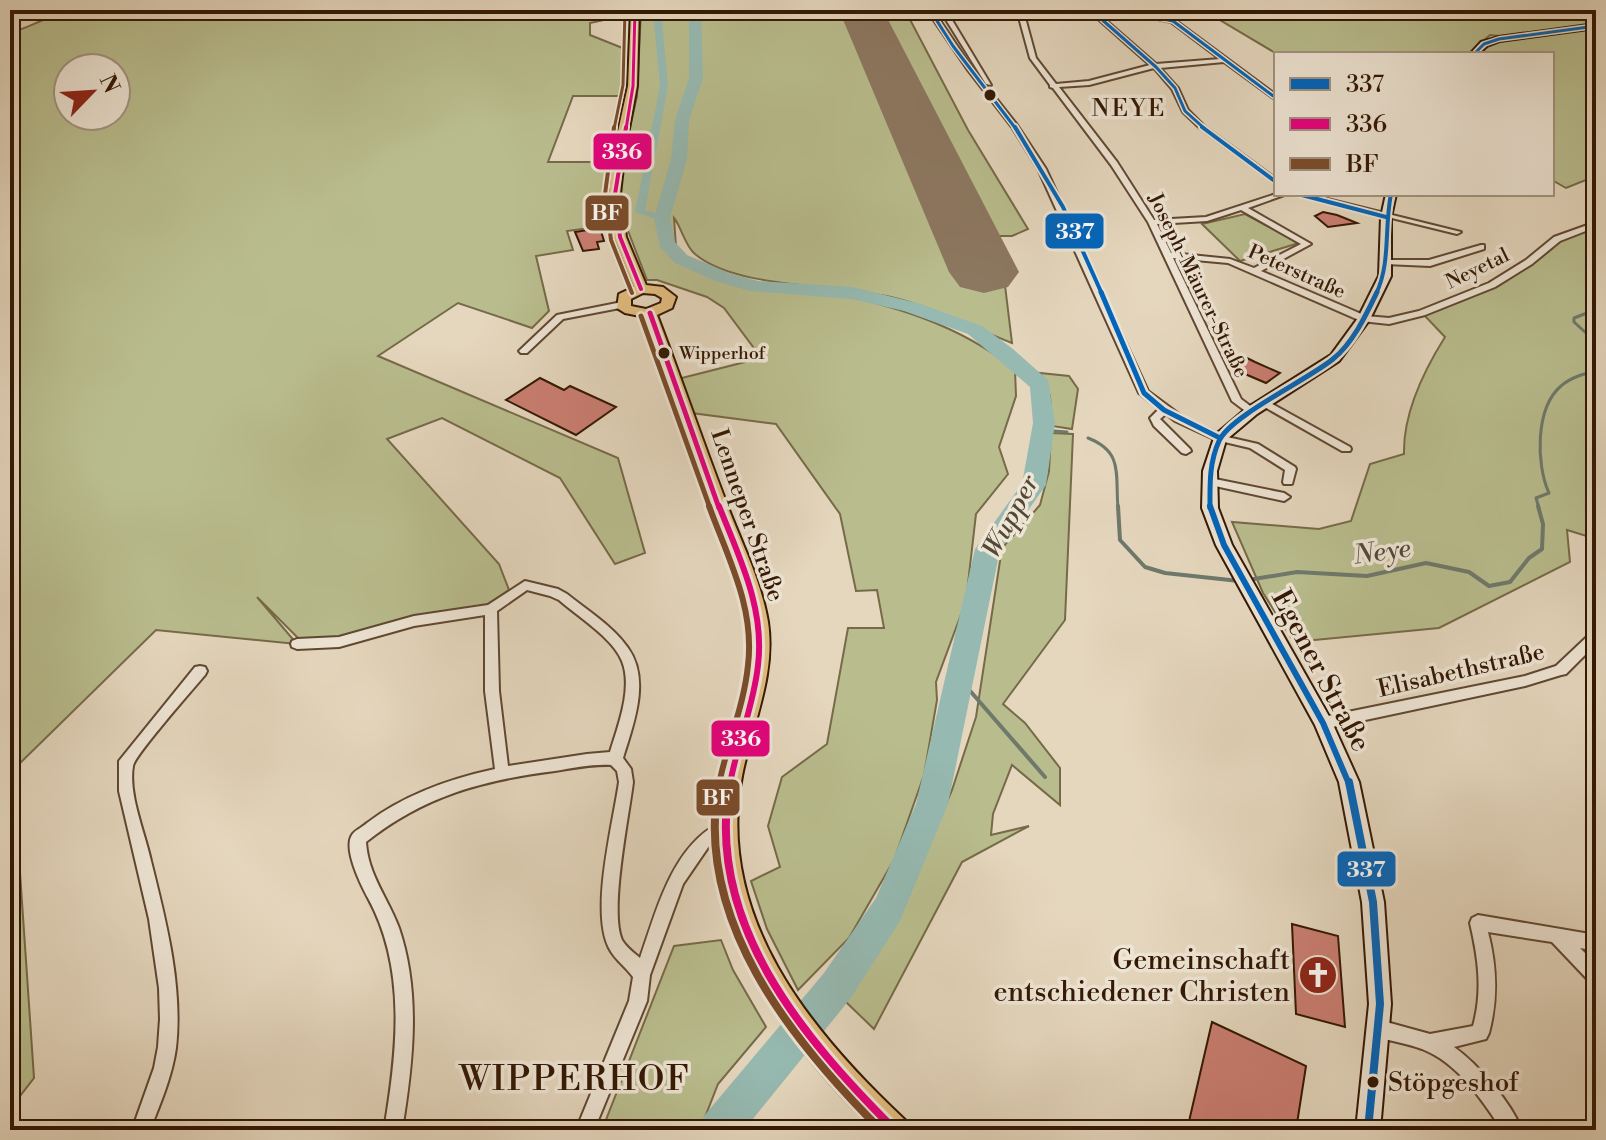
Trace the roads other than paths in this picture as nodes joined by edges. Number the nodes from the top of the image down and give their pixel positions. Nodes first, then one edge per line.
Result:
1 (635, 10) edge
2 (930, 10) edge
3 (943, 10) edge
4 (1020, 10) edge
5 (1091, 10) edge
6 (1122, 10) edge
7 (1596, 26) edge
8 (1476, 52) edge
9 (1227, 60) junction
10 (1156, 67) junction
11 (1052, 86) junction
12 (986, 91) junction
13 (1274, 96) edge
14 (1274, 181) edge
15 (1277, 196) edge
16 (1306, 196) edge
17 (1391, 196) edge
18 (1243, 208) junction
19 (1386, 217) junction
20 (1152, 222) junction
21 (1596, 224) edge
22 (1457, 232) dead end
23 (1481, 247) dead end
24 (1167, 255) junction
25 (1385, 262) junction
26 (1257, 270) junction
27 (641, 289) junction
28 (622, 305) junction
29 (650, 313) junction
30 (1364, 319) junction
31 (524, 351) dead end
32 (1258, 407) junction
33 (1164, 410) junction
34 (1220, 438) junction
35 (1346, 449) dead end
36 (1186, 451) dead end
37 (1210, 482) junction
38 (1288, 482) dead end
39 (1284, 497) dead end
40 (491, 609) junction
41 (1596, 636) edge
42 (297, 644) dead end
43 (200, 671) dead end
44 (1323, 723) junction
45 (615, 759) junction
46 (502, 771) junction
47 (726, 827) junction
48 (1556, 935) junction
49 (1596, 943) edge
50 (642, 975) junction
51 (1596, 976) edge
52 (1379, 1029) junction
53 (1430, 1043) junction
54 (141, 1130) edge
55 (393, 1130) edge
56 (585, 1130) edge
57 (895, 1130) edge
58 (1368, 1130) edge
59 (1513, 1130) edge

1 - 27 main road
2 - 12 street
3 - 12 street
4 - 11 street, Joseph-Mäurer-Straße
5 - 10 street
6 - 9 street
7 - 8 street
9 - 10 street
9 - 13 street
10 - 11 street
10 - 14 street
11 - 20 street, Joseph-Mäurer-Straße
12 - 33 street
15 - 18 street
16 - 19 street
17 - 19 street
18 - 20 street
18 - 26 street
19 - 22 street
19 - 25 street
20 - 24 street, Joseph-Mäurer-Straße
21 - 30 street, Neyetal
23 - 25 street
24 - 26 street, Peterstraße
24 - 32 street, Joseph-Mäurer-Straße
25 - 30 street
26 - 30 street, Peterstraße
27 - 28 main road
27 - 29 main road
28 - 29 main road
28 - 31 street
29 - 47 main road, Lenneper Straße
30 - 32 street
32 - 34 street
32 - 35 street, Joseph-Mäurer-Straße
33 - 34 street
33 - 36 street
34 - 37 street, Egener Straße
34 - 38 street
37 - 39 street
37 - 44 street, Egener Straße
40 - 42 street
40 - 45 street
40 - 46 street
41 - 44 street, Elisabethstraße
43 - 54 street
44 - 52 street, Egener Straße
45 - 46 street
45 - 50 street
46 - 55 street
47 - 50 street
47 - 57 main road, Lenneper Straße
48 - 49 street
48 - 51 street
48 - 53 street
50 - 56 street
52 - 53 street
52 - 58 street, Egener Straße
53 - 59 street

